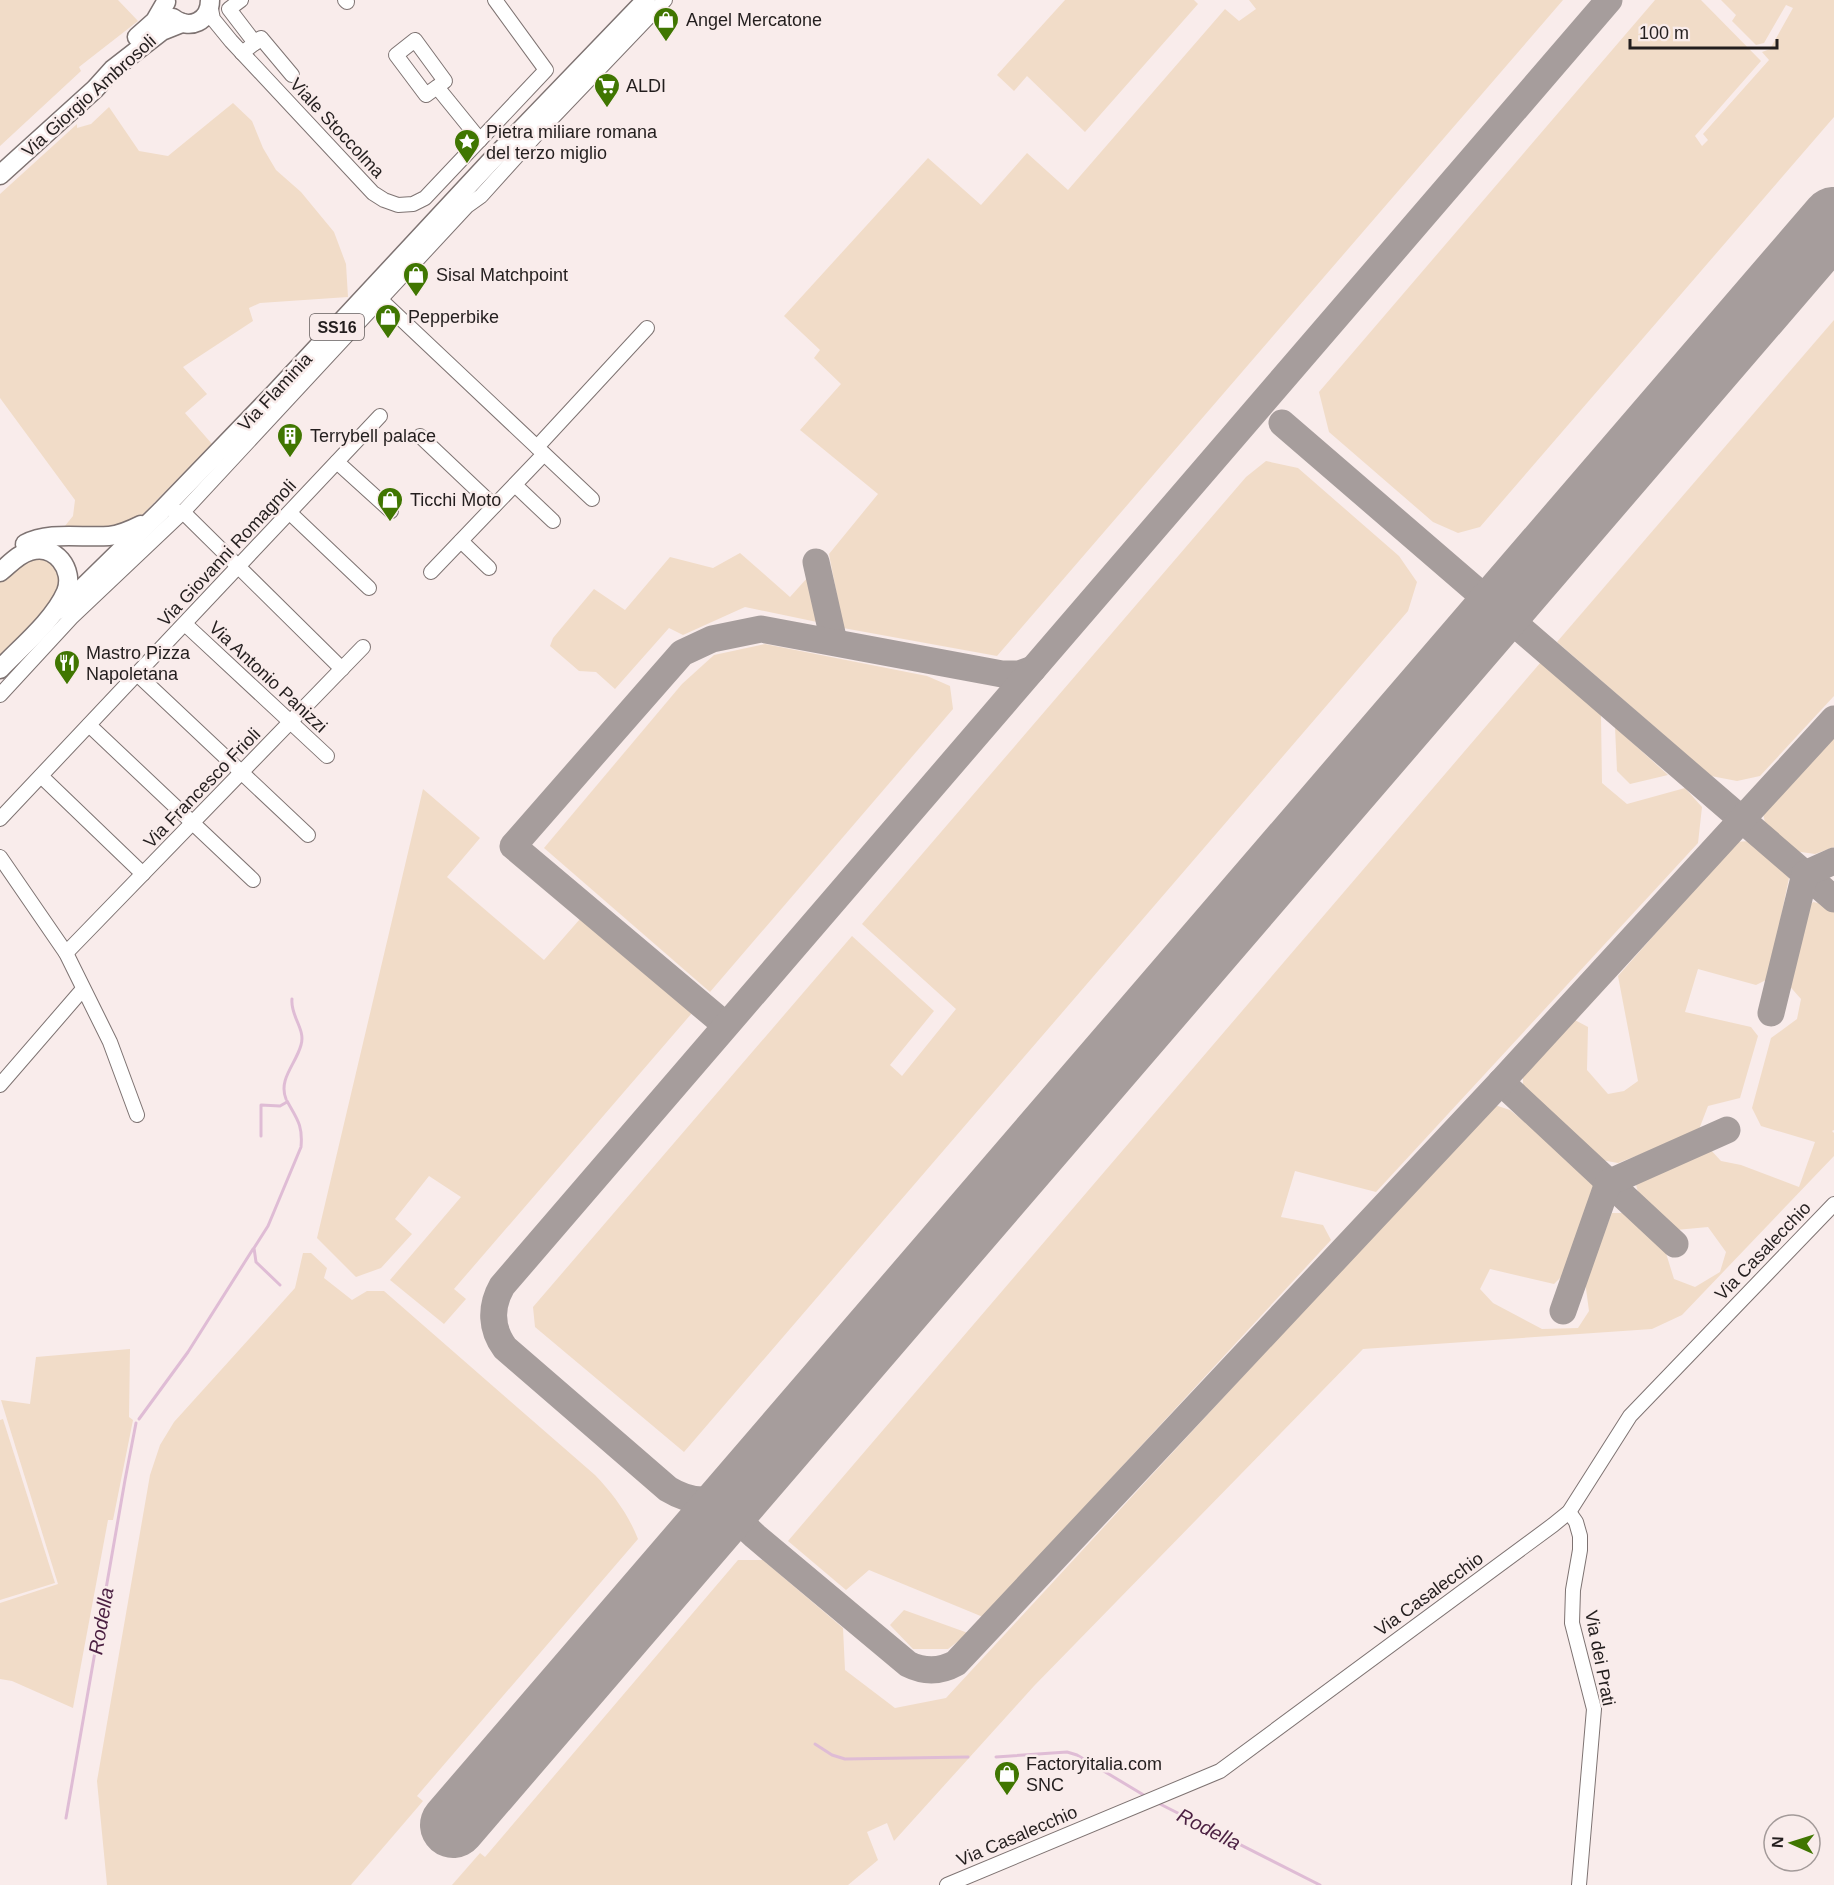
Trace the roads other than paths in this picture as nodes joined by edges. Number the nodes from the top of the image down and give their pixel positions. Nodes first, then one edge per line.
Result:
1 (241, 0) edge
2 (495, 0) edge
3 (646, 0) edge
4 (665, 0) edge
5 (166, 1) edge
6 (210, 2) edge
7 (186, 24) junction
8 (231, 41) junction
9 (255, 43) junction
10 (242, 53) junction
11 (292, 75) dead end
12 (437, 87) dead end
13 (480, 140) junction
14 (0, 161) edge
15 (495, 167) junction
16 (0, 175) edge
17 (381, 300) junction
18 (647, 328) dead end
19 (380, 416) dead end
20 (420, 436) dead end
21 (540, 451) junction
22 (337, 462) junction
23 (515, 485) junction
24 (592, 499) dead end
25 (495, 506) junction
26 (391, 511) dead end
27 (183, 512) junction
28 (290, 513) junction
29 (156, 516) junction
30 (553, 521) dead end
31 (461, 542) junction
32 (238, 567) junction
33 (489, 568) dead end
34 (0, 572) edge
35 (431, 572) dead end
36 (369, 588) dead end
37 (56, 610) junction
38 (184, 624) junction
39 (363, 647) dead end
40 (342, 669) junction
41 (137, 674) junction
42 (7, 675) edge
43 (0, 695) edge
44 (291, 722) junction
45 (89, 725) junction
46 (327, 756) dead end
47 (242, 772) junction
48 (41, 776) junction
49 (0, 819) edge
50 (193, 823) junction
51 (308, 835) dead end
52 (0, 857) edge
53 (143, 874) junction
54 (253, 880) dead end
55 (66, 953) junction
56 (83, 989) junction
57 (0, 1085) edge
58 (137, 1115) dead end
59 (1834, 1204) edge
60 (1569, 1512) junction
61 (947, 1885) edge
62 (1579, 1885) edge

1 - 9 street
2 - 13 street, Viale Stoccolma
3 - 15 main road, Via Flaminia / SS16
4 - 15 street, Via Flaminia
5 - 7 main road
5 - 14 main road, Via Giorgio Ambrosoli
6 - 7 main road, Via Giorgio Ambrosoli
6 - 8 street, Viale Stoccolma
7 - 8 street, Viale Stoccolma
7 - 16 main road, Via Giorgio Ambrosoli
8 - 10 street, Viale Stoccolma
9 - 10 street
9 - 11 street
10 - 13 street, Viale Stoccolma
12 - 13 street
15 - 17 street, Via Flaminia
15 - 29 main road, Via Flaminia / SS16
17 - 21 street
17 - 27 street, Via Flaminia
18 - 21 street
19 - 22 street, Via Giovanni Romagnoli
20 - 25 street
21 - 23 street
21 - 24 street
22 - 26 street
22 - 28 street, Via Giovanni Romagnoli
23 - 25 street
23 - 30 street
25 - 31 street
27 - 29 street
27 - 32 street
27 - 42 street, Via Flaminia
28 - 32 street, Via Giovanni Romagnoli
28 - 36 street
29 - 34 main road, Via Flaminia / SS16
29 - 37 main road, Via Flaminia / SS16
31 - 33 street
31 - 35 street
32 - 38 street, Via Giovanni Romagnoli
32 - 40 street
34 - 37 main road, Via Flaminia / SS16
37 - 42 main road, Via Flaminia / SS16
38 - 41 street, Via Giovanni Romagnoli
38 - 44 street, Via Antonio Panizzi
39 - 40 street, Via Francesco Frioli
40 - 44 street, Via Francesco Frioli
41 - 45 street, Via Giovanni Romagnoli
41 - 47 street
42 - 43 street, Via Flaminia
44 - 46 street, Via Antonio Panizzi
44 - 47 street, Via Francesco Frioli
45 - 48 street, Via Giovanni Romagnoli
45 - 50 street
47 - 50 street, Via Francesco Frioli
47 - 51 street
48 - 49 street, Via Giovanni Romagnoli
48 - 53 street
50 - 53 street, Via Francesco Frioli
50 - 54 street
52 - 55 street
53 - 55 street, Via Francesco Frioli
55 - 56 street
56 - 57 street
56 - 58 street
59 - 60 street, Via Casalecchio
60 - 61 street, Via Casalecchio
60 - 62 street, Via dei Prati

